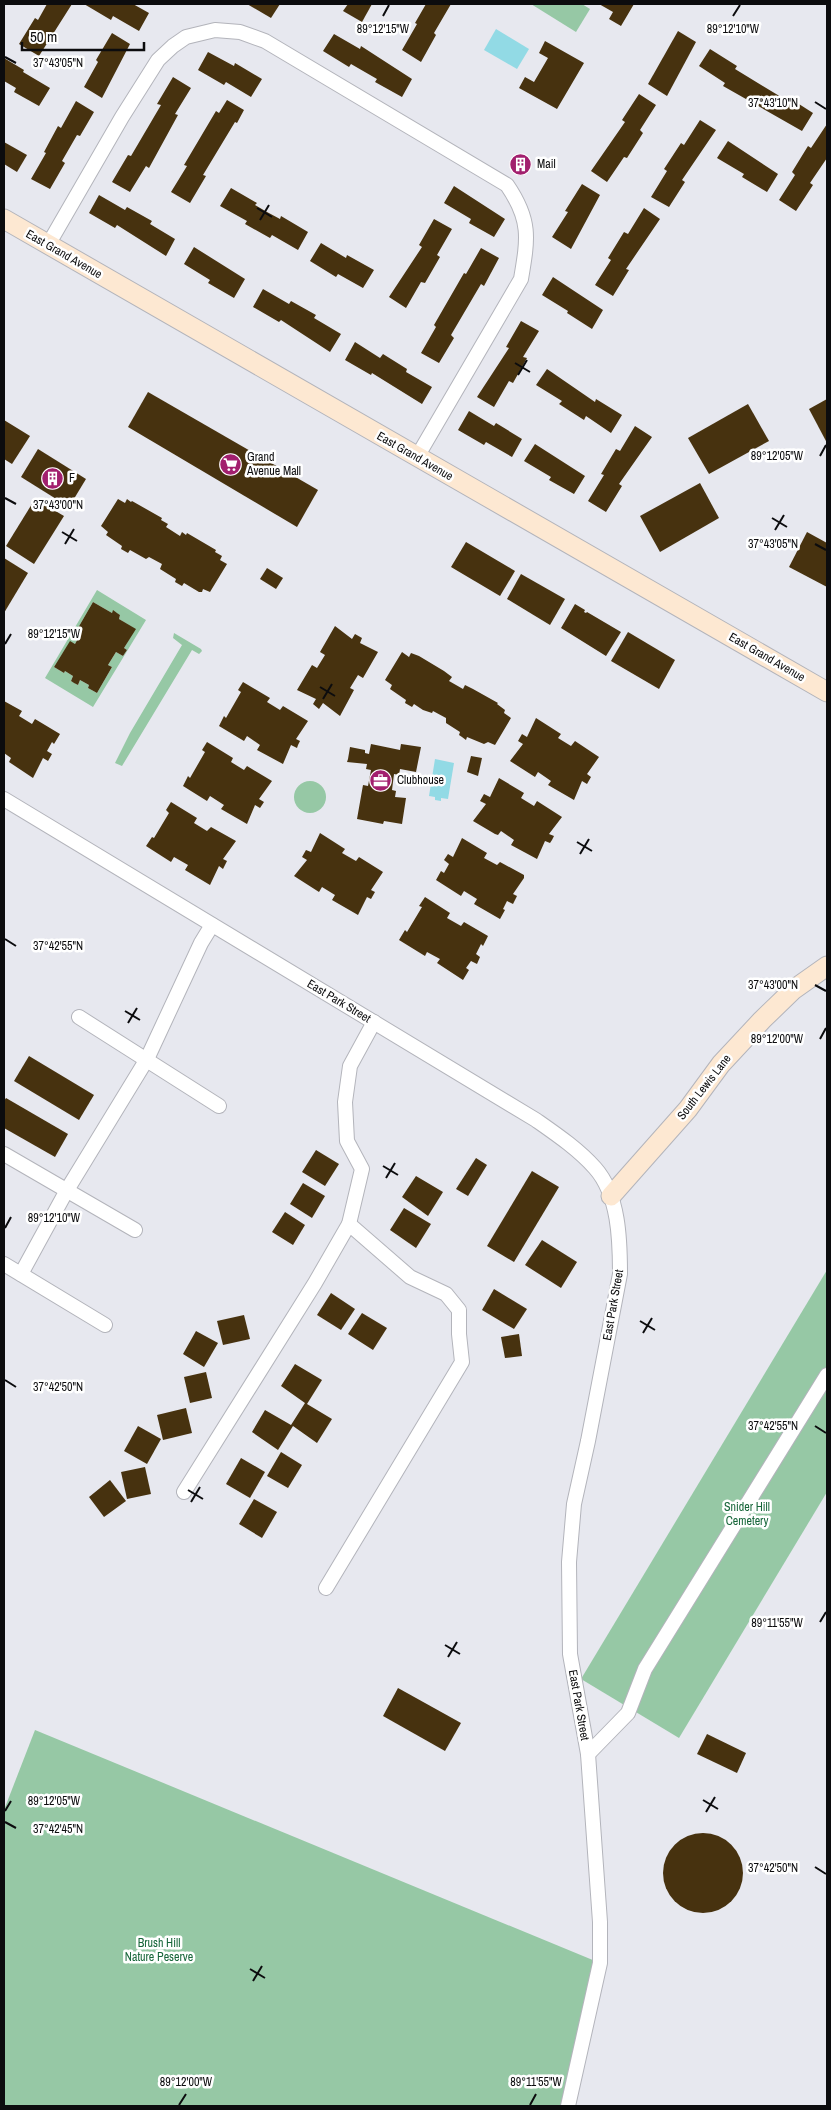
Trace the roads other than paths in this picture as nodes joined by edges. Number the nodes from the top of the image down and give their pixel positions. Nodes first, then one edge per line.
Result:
1 (4, 219) edge
2 (48, 245) junction
3 (417, 457) junction
4 (827, 692) edge
5 (4, 799) edge
6 (212, 925) junction
7 (827, 966) edge
8 (79, 1017) dead end
9 (374, 1022) junction
10 (147, 1059) junction
11 (218, 1106) dead end
12 (4, 1154) edge
13 (67, 1190) junction
14 (611, 1196) junction
15 (349, 1224) junction
16 (135, 1230) dead end
17 (4, 1264) edge
18 (21, 1274) junction
19 (105, 1325) dead end
20 (827, 1375) edge
21 (184, 1492) dead end
22 (326, 1588) dead end
23 (588, 1754) junction
24 (568, 2106) edge

1 - 2 street, East Grand Avenue
2 - 3 street, East Grand Avenue
2 - 3 street
3 - 4 street, East Grand Avenue
5 - 6 street, East Park Street
6 - 9 street, East Park Street
6 - 10 street
7 - 14 street, South Lewis Lane
8 - 10 street
9 - 14 street, East Park Street
9 - 15 street
10 - 11 street
10 - 13 street
12 - 13 street
13 - 16 street
13 - 18 street
14 - 23 street, East Park Street
15 - 21 street
15 - 22 street
17 - 18 street
18 - 19 street
20 - 23 street
23 - 24 street, East Park Street

